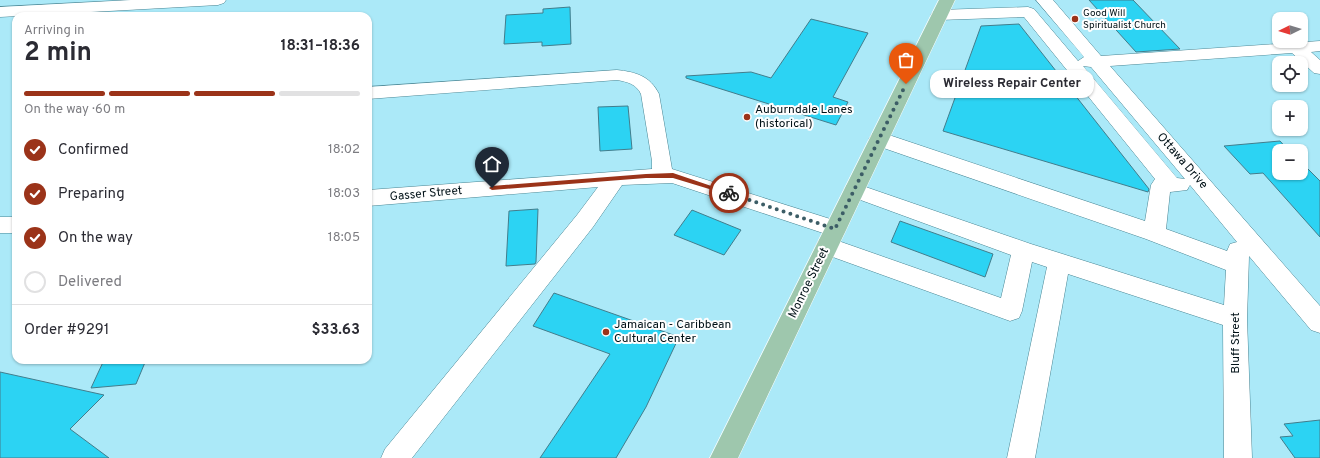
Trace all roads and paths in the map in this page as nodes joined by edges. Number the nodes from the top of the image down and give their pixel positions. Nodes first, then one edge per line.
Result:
1 (13, 0) edge
2 (218, 0) edge
3 (1042, 7) edge
4 (943, 8) edge
5 (1, 12) edge
6 (1308, 46) edge
7 (1320, 46) edge
8 (1282, 48) edge
9 (1296, 48) edge
10 (1097, 62) junction
11 (1070, 63) junction
12 (1320, 69) edge
13 (372, 93) edge
14 (1123, 93) junction
15 (1096, 94) junction
16 (1159, 136) junction
17 (1132, 138) junction
18 (879, 139) junction
19 (662, 176) junction
20 (616, 178) junction
21 (1201, 184) junction
22 (1171, 185) junction
23 (854, 190) junction
24 (372, 198) edge
25 (12, 224) edge
26 (0, 225) edge
27 (1239, 228) junction
28 (1154, 233) junction
29 (831, 237) junction
30 (1023, 250) junction
31 (1059, 262) junction
32 (1238, 265) junction
33 (1236, 319) junction
34 (1320, 323) edge
35 (395, 458) edge
36 (724, 458) edge
37 (1021, 458) edge
38 (1238, 458) edge

1 - 5 street
2 - 5 street
3 - 4 street
3 - 10 street, Ottawa Drive
3 - 11 street
4 - 18 main road, Monroe Street
6 - 7 street
8 - 10 street
9 - 12 street
10 - 11 street
10 - 14 street, Ottawa Drive
11 - 15 street
13 - 19 street
14 - 15 street
14 - 16 street, Ottawa Drive
15 - 17 street
16 - 17 street
16 - 21 street, Ottawa Drive
17 - 22 street
18 - 23 main road, Monroe Street
18 - 28 street
19 - 20 street, Gasser Street
19 - 29 street, Gasser Street
20 - 24 street, Gasser Street
20 - 35 street
21 - 22 street
21 - 27 street, Ottawa Drive
22 - 28 street
23 - 29 main road, Monroe Street
23 - 30 street
25 - 26 street
27 - 32 street, Bluff Street
27 - 34 street, Ottawa Drive
28 - 32 street
29 - 30 street, Gasser Street
29 - 36 main road, Monroe Street
30 - 31 street
31 - 33 street
31 - 37 street
32 - 33 street, Bluff Street
33 - 38 street, Bluff Street

